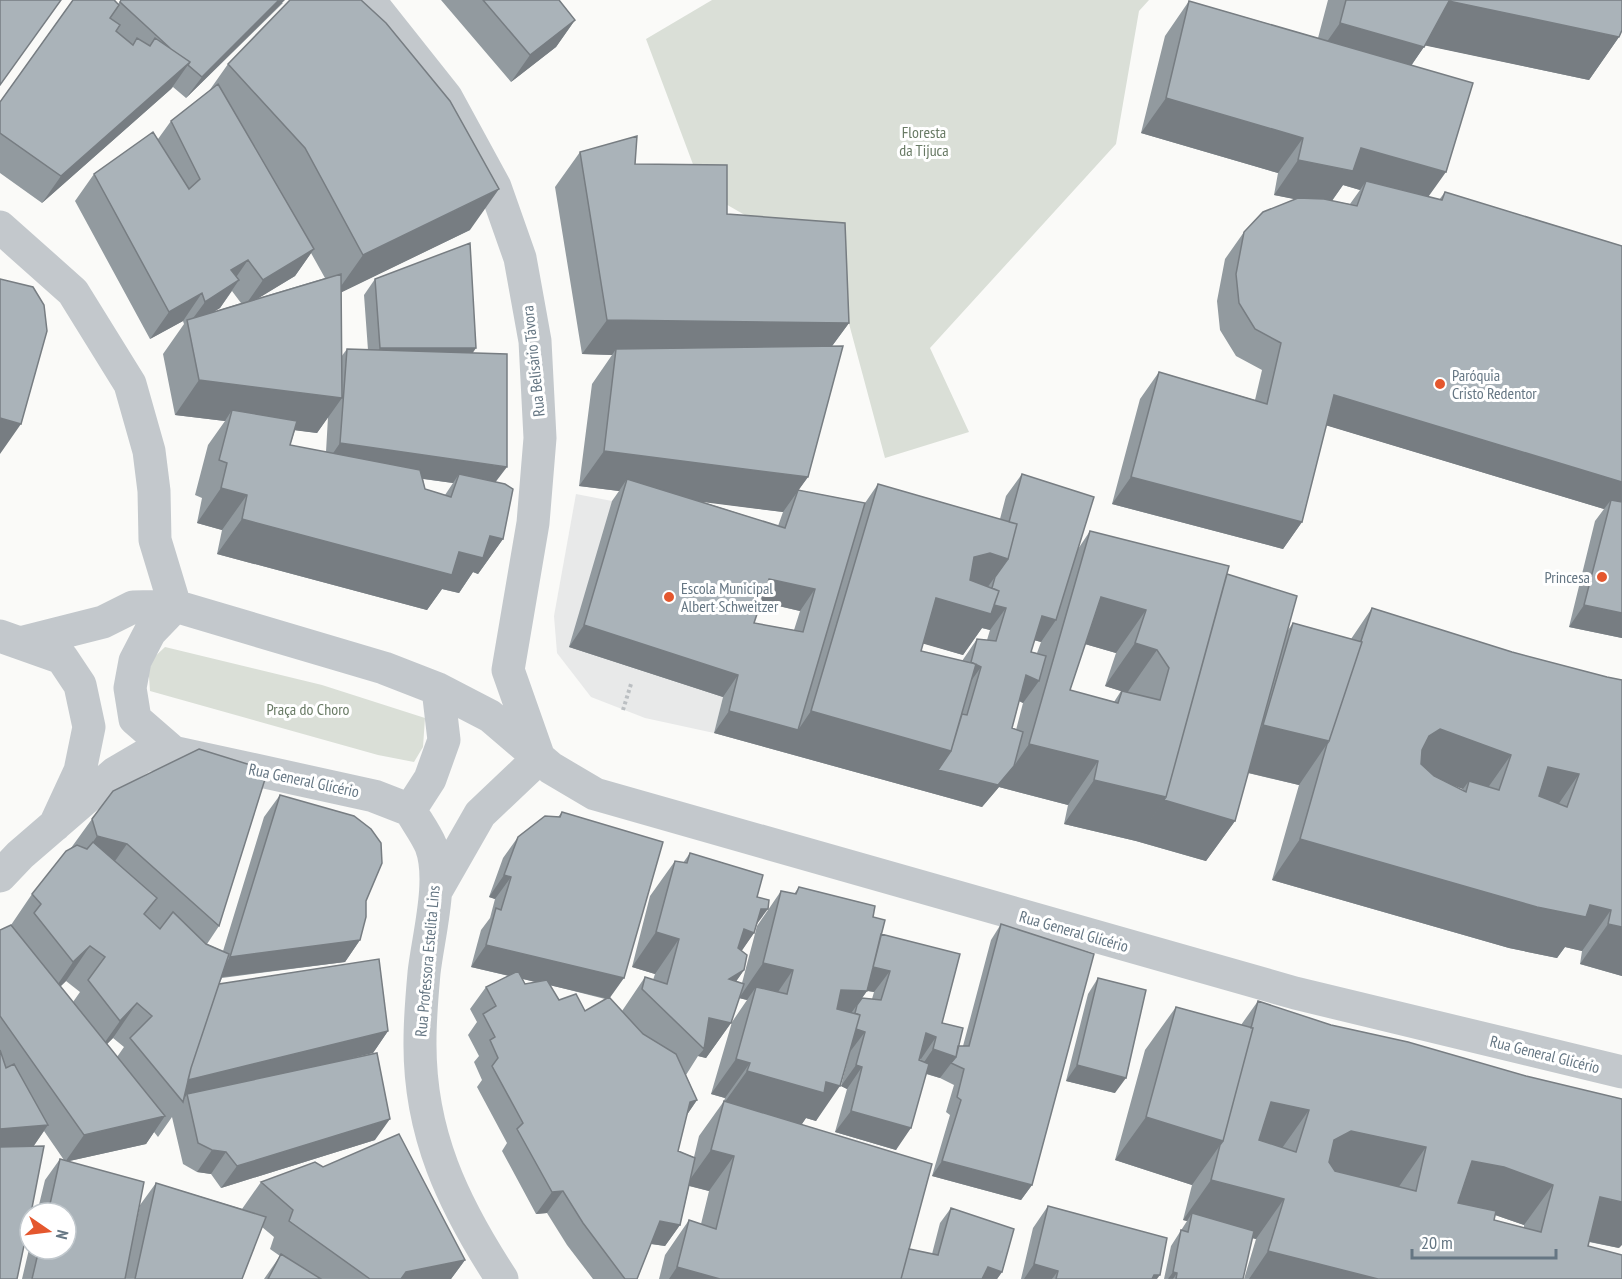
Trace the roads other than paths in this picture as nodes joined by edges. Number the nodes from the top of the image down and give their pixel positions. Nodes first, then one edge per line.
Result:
1 (369, 0) edge
2 (0, 227) edge
3 (175, 606) junction
4 (12, 639) edge
5 (438, 689) junction
6 (173, 752) junction
7 (539, 758) junction
8 (410, 810) junction
9 (55, 825) junction
10 (0, 876) edge
11 (436, 891) junction
12 (1622, 1072) edge
13 (502, 1279) edge

1 - 7 street, Rua Belisário Távora
2 - 3 street
3 - 4 street, Rua General Glicério
3 - 5 street, Rua General Glicério
3 - 6 street, Rua General Glicério
4 - 9 street, Rua General Glicério
5 - 7 street, Rua General Glicério
5 - 8 street
6 - 8 street, Rua General Glicério
6 - 9 street
7 - 11 street
7 - 12 street, Rua General Glicério
8 - 11 street, Rua Professora Estelita Lins
9 - 10 street
11 - 13 street, Rua Professora Estelita Lins

